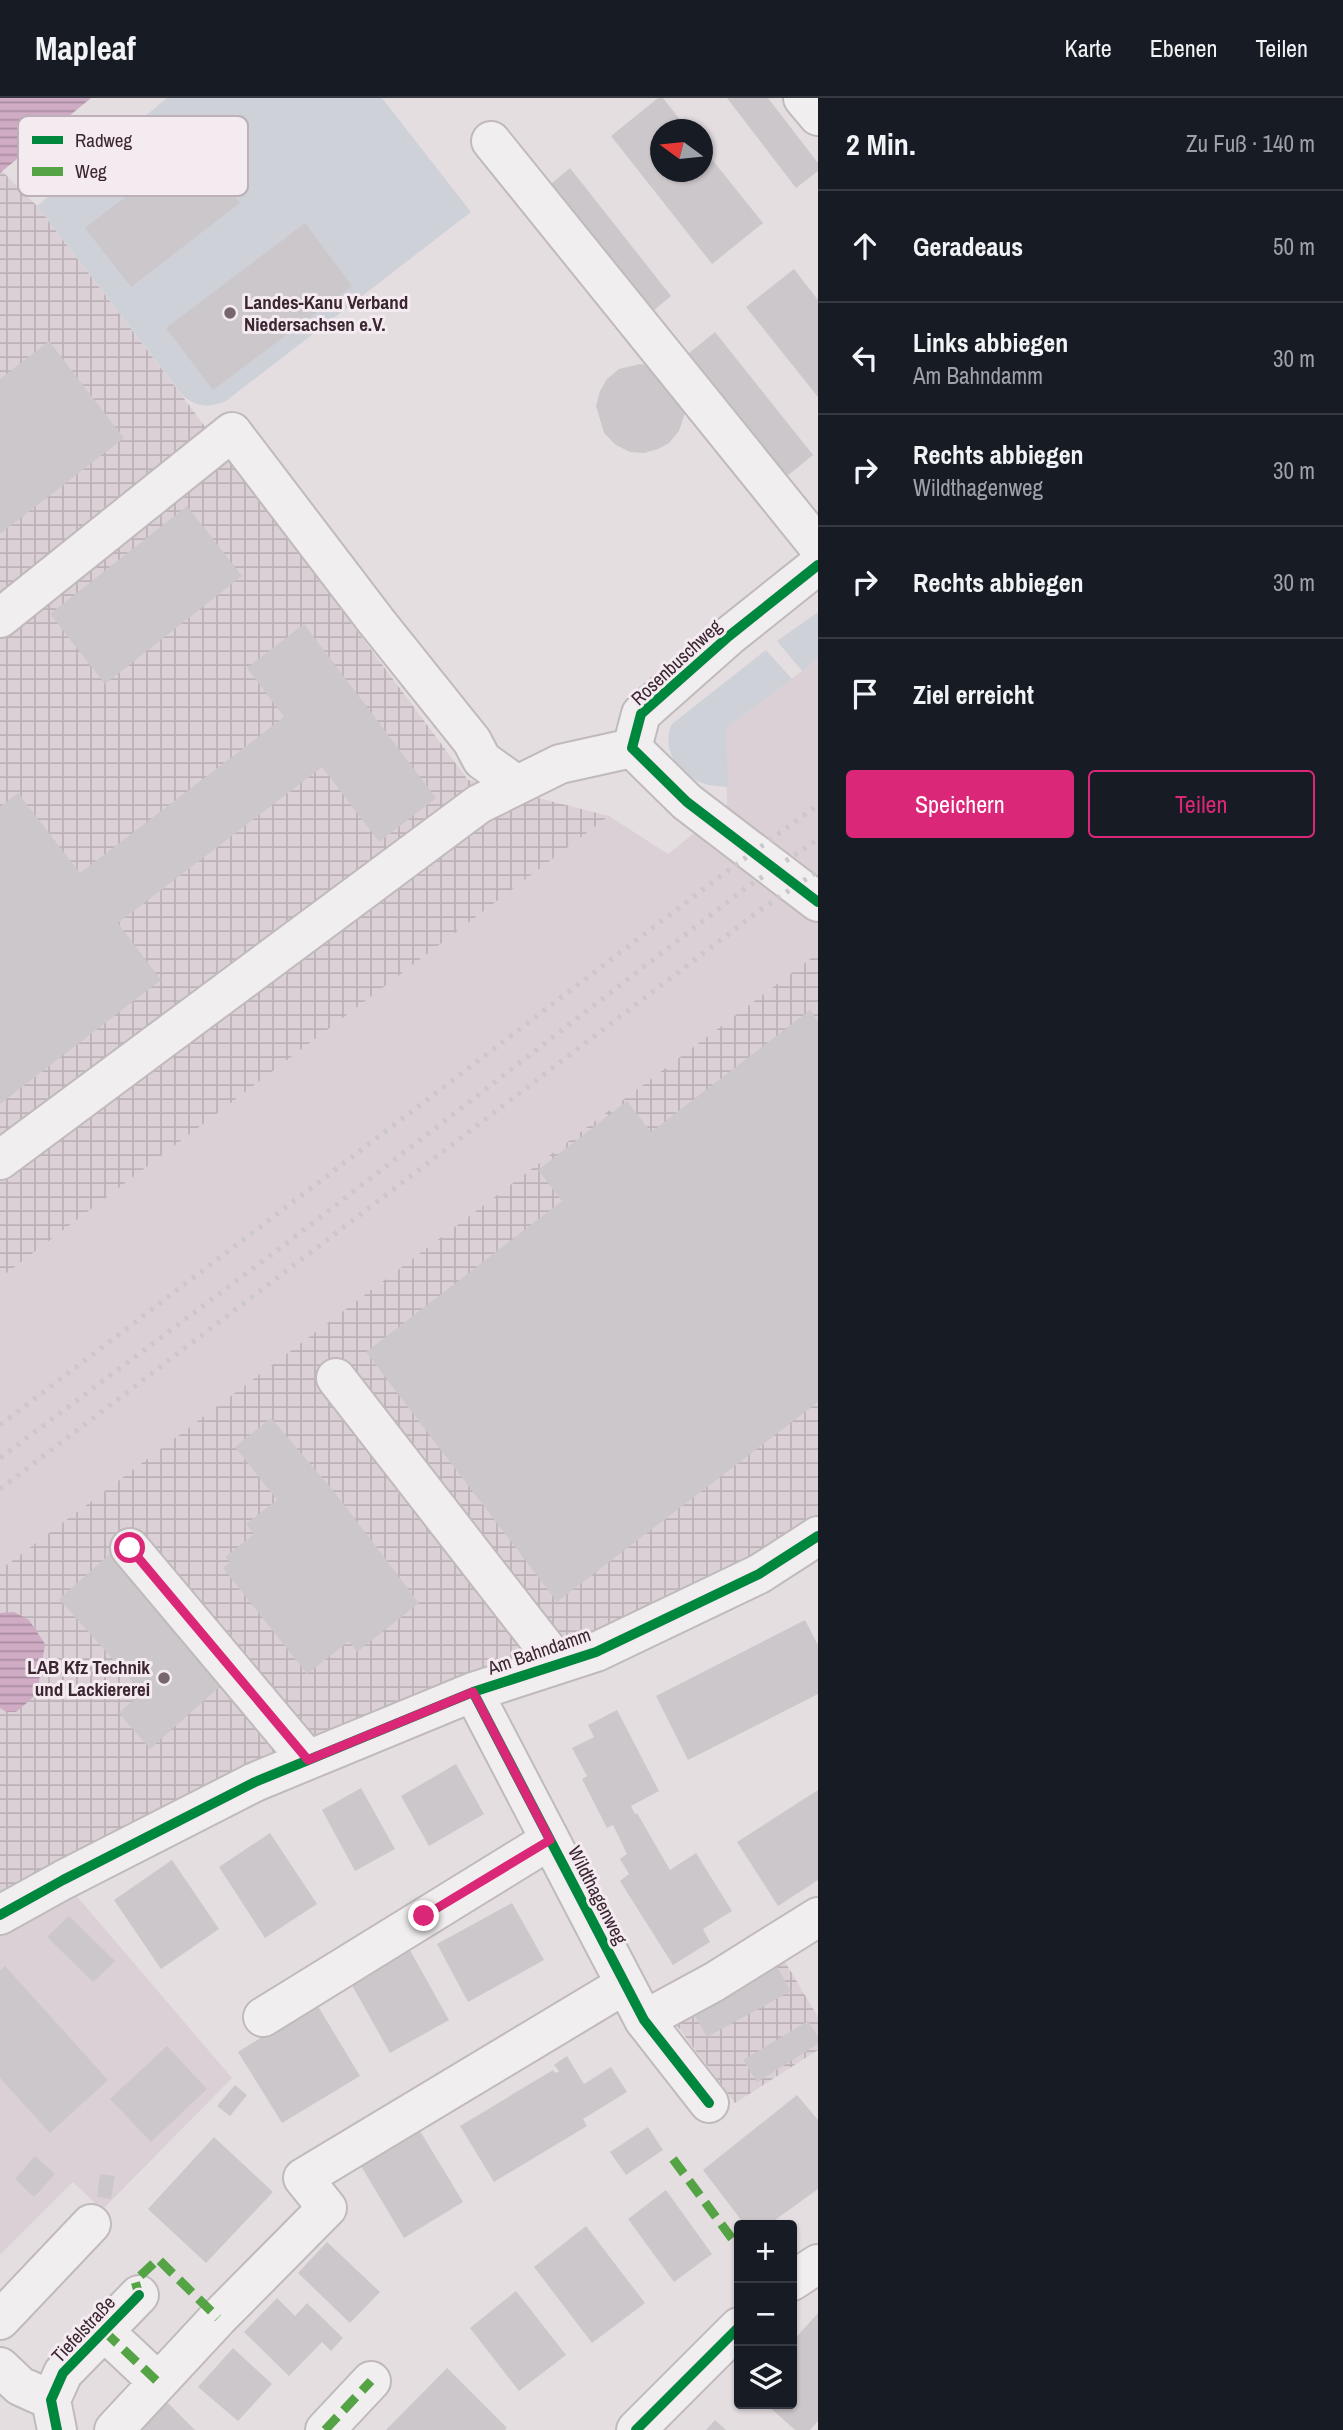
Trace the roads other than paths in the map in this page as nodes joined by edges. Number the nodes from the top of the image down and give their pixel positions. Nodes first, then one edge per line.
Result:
1 (803, 98) edge
2 (818, 116) edge
3 (491, 141) dead end
4 (818, 547) edge
5 (818, 565) edge
6 (0, 618) edge
7 (632, 748) junction
8 (517, 785) junction
9 (818, 902) edge
10 (0, 1160) edge
11 (337, 1378) dead end
12 (818, 1536) edge
13 (130, 1548) dead end
14 (558, 1664) junction
15 (473, 1692) junction
16 (308, 1760) junction
17 (550, 1840) junction
18 (0, 1915) edge
19 (818, 1917) edge
20 (624, 1985) junction
21 (263, 2017) dead end
22 (644, 2020) junction
23 (709, 2103) dead end
24 (91, 2224) dead end
25 (818, 2264) edge
26 (797, 2278) edge
27 (139, 2295) dead end
28 (0, 2320) edge
29 (104, 2332) junction
30 (734, 2332) edge
31 (0, 2367) edge
32 (371, 2381) dead end
33 (158, 2382) junction
34 (54, 2415) edge
35 (114, 2430) edge
36 (325, 2430) edge
37 (636, 2430) edge

1 - 2 street
3 - 4 street
5 - 7 street, Rosenbuschweg
6 - 8 street
7 - 8 street
7 - 9 street
8 - 10 street
11 - 14 street
12 - 14 street, Am Bahndamm
13 - 16 street
14 - 15 street, Am Bahndamm
15 - 16 street, Am Bahndamm
15 - 17 street, Wildthagenweg
16 - 18 street, Am Bahndamm
17 - 20 street, Wildthagenweg
17 - 21 street
19 - 22 street
20 - 22 street, Wildthagenweg
20 - 33 street
22 - 23 street, Wildthagenweg
24 - 28 street
25 - 26 street
27 - 29 street, Tiefelstraße
29 - 33 street
29 - 34 street, Tiefelstraße
30 - 37 street
31 - 34 street
32 - 36 street
33 - 35 street

